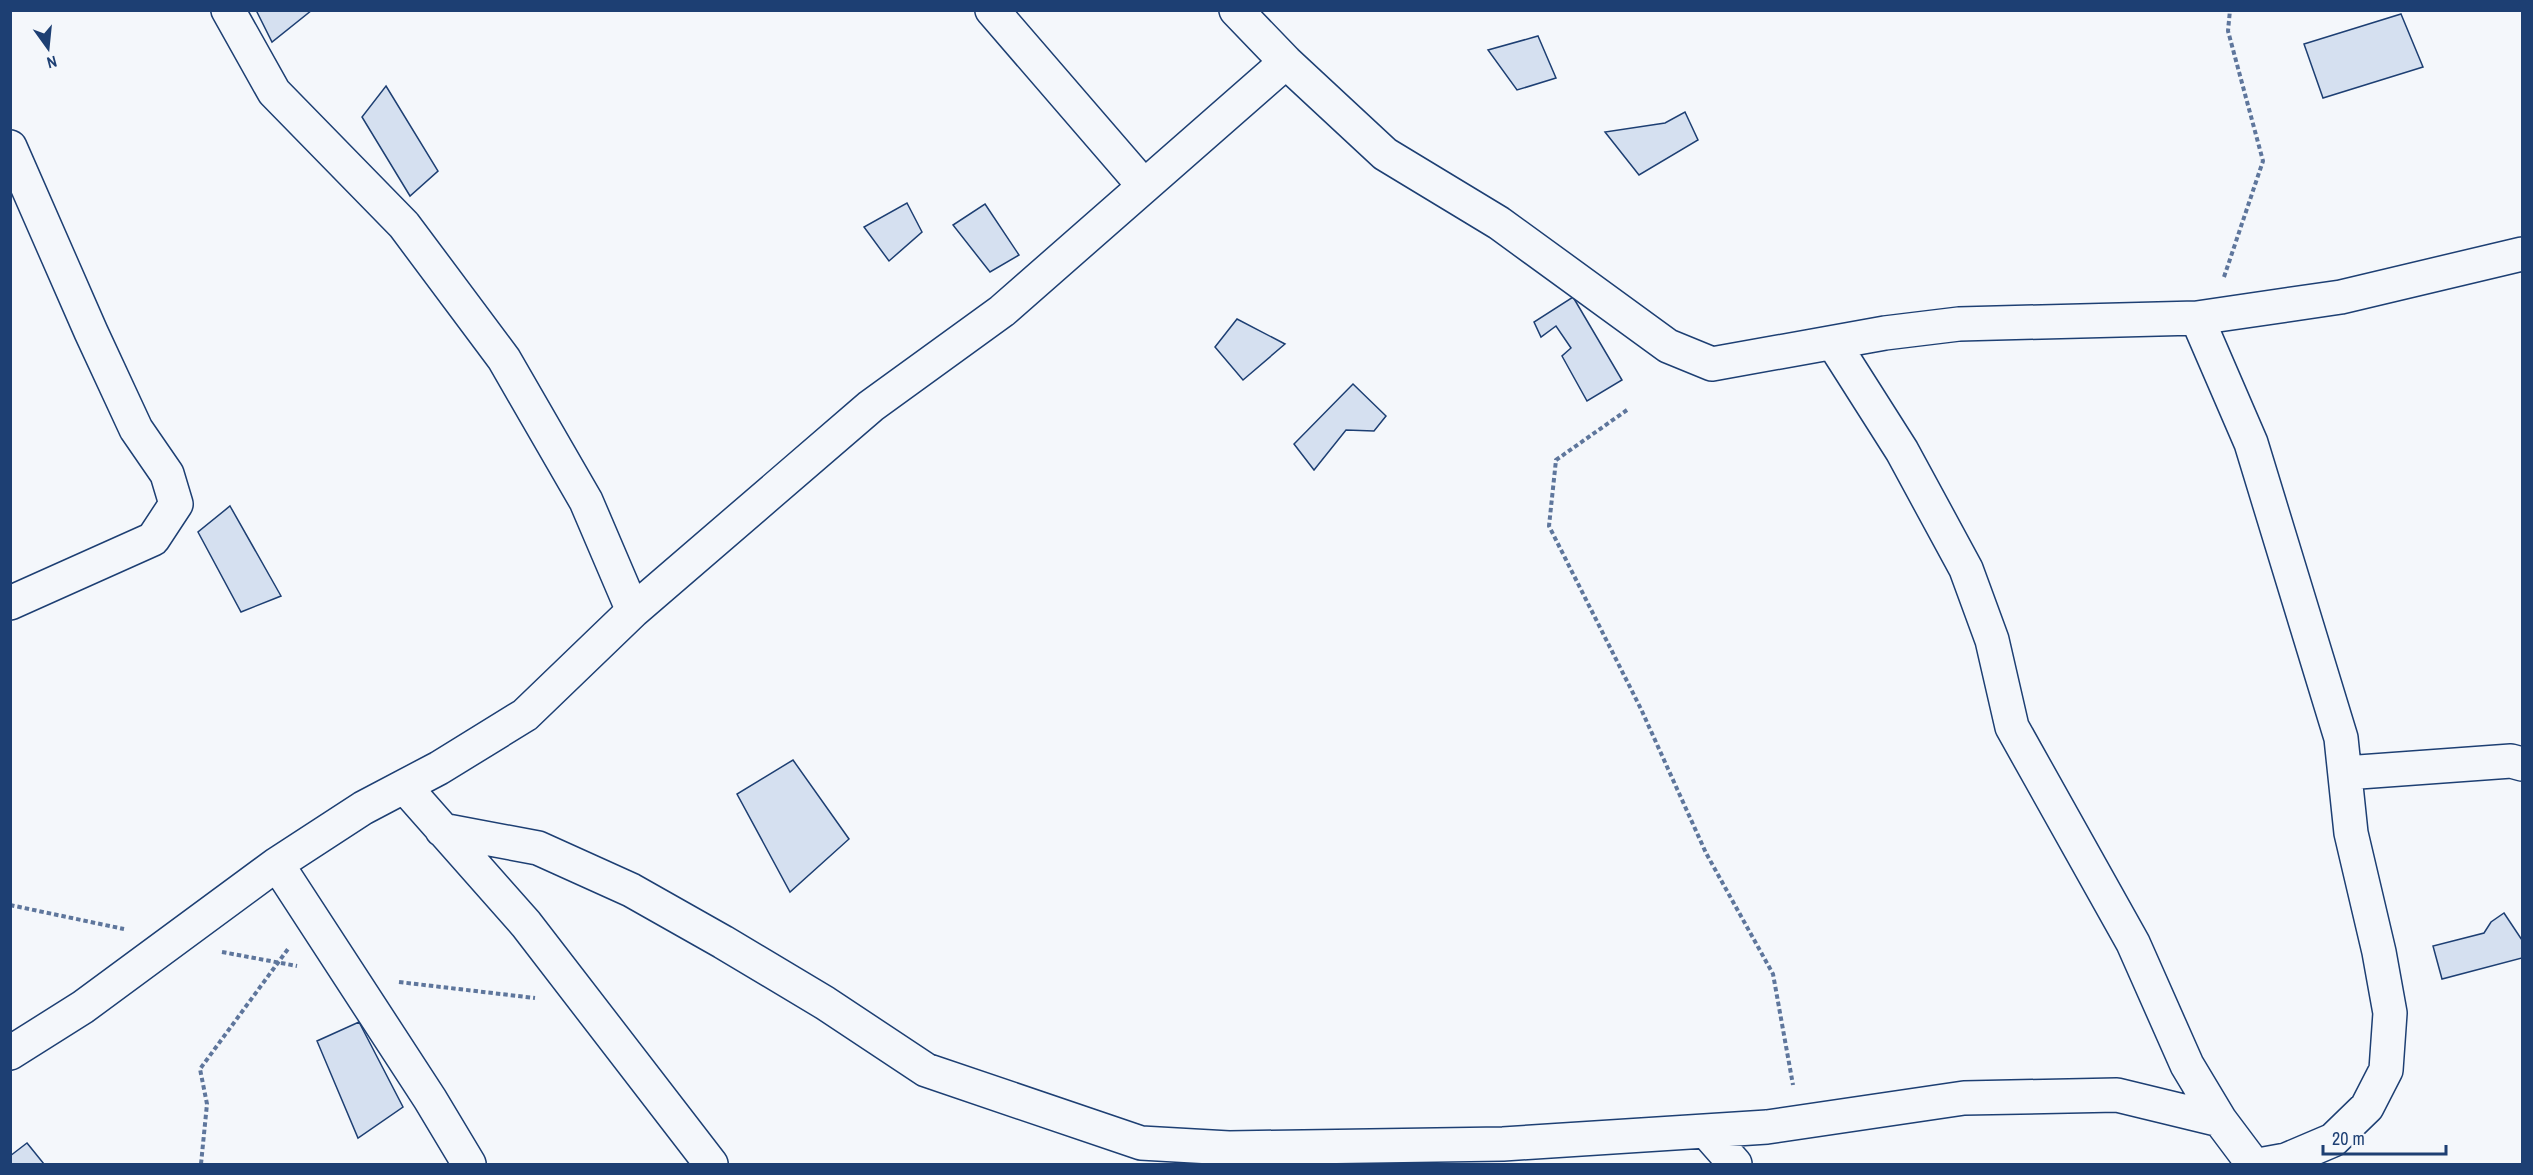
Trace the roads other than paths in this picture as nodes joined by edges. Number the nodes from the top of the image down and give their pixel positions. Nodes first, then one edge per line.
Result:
1 (228, 10) edge
2 (992, 10) edge
3 (1236, 10) edge
4 (1286, 62) junction
5 (10, 147) edge
6 (1144, 186) junction
7 (2523, 254) edge
8 (2197, 318) junction
9 (1834, 344) junction
10 (10, 603) edge
11 (633, 611) junction
12 (2523, 764) edge
13 (2345, 773) junction
14 (405, 787) junction
15 (442, 830) junction
16 (277, 864) junction
17 (10, 1053) edge
18 (2220, 1119) junction
19 (1706, 1131) junction
20 (469, 1164) edge
21 (711, 1164) edge
22 (1735, 1164) edge
23 (2253, 1164) edge
24 (2264, 1164) edge

1 - 11 street
2 - 6 street
3 - 4 street
4 - 6 street
4 - 9 street
5 - 10 street
6 - 11 street
7 - 8 street
8 - 9 street
8 - 13 street
9 - 18 street
11 - 14 street
12 - 13 street
13 - 24 street
14 - 15 street
14 - 16 street
15 - 19 street
15 - 21 street
16 - 17 street
16 - 20 street
18 - 19 street
18 - 23 street
19 - 22 street

